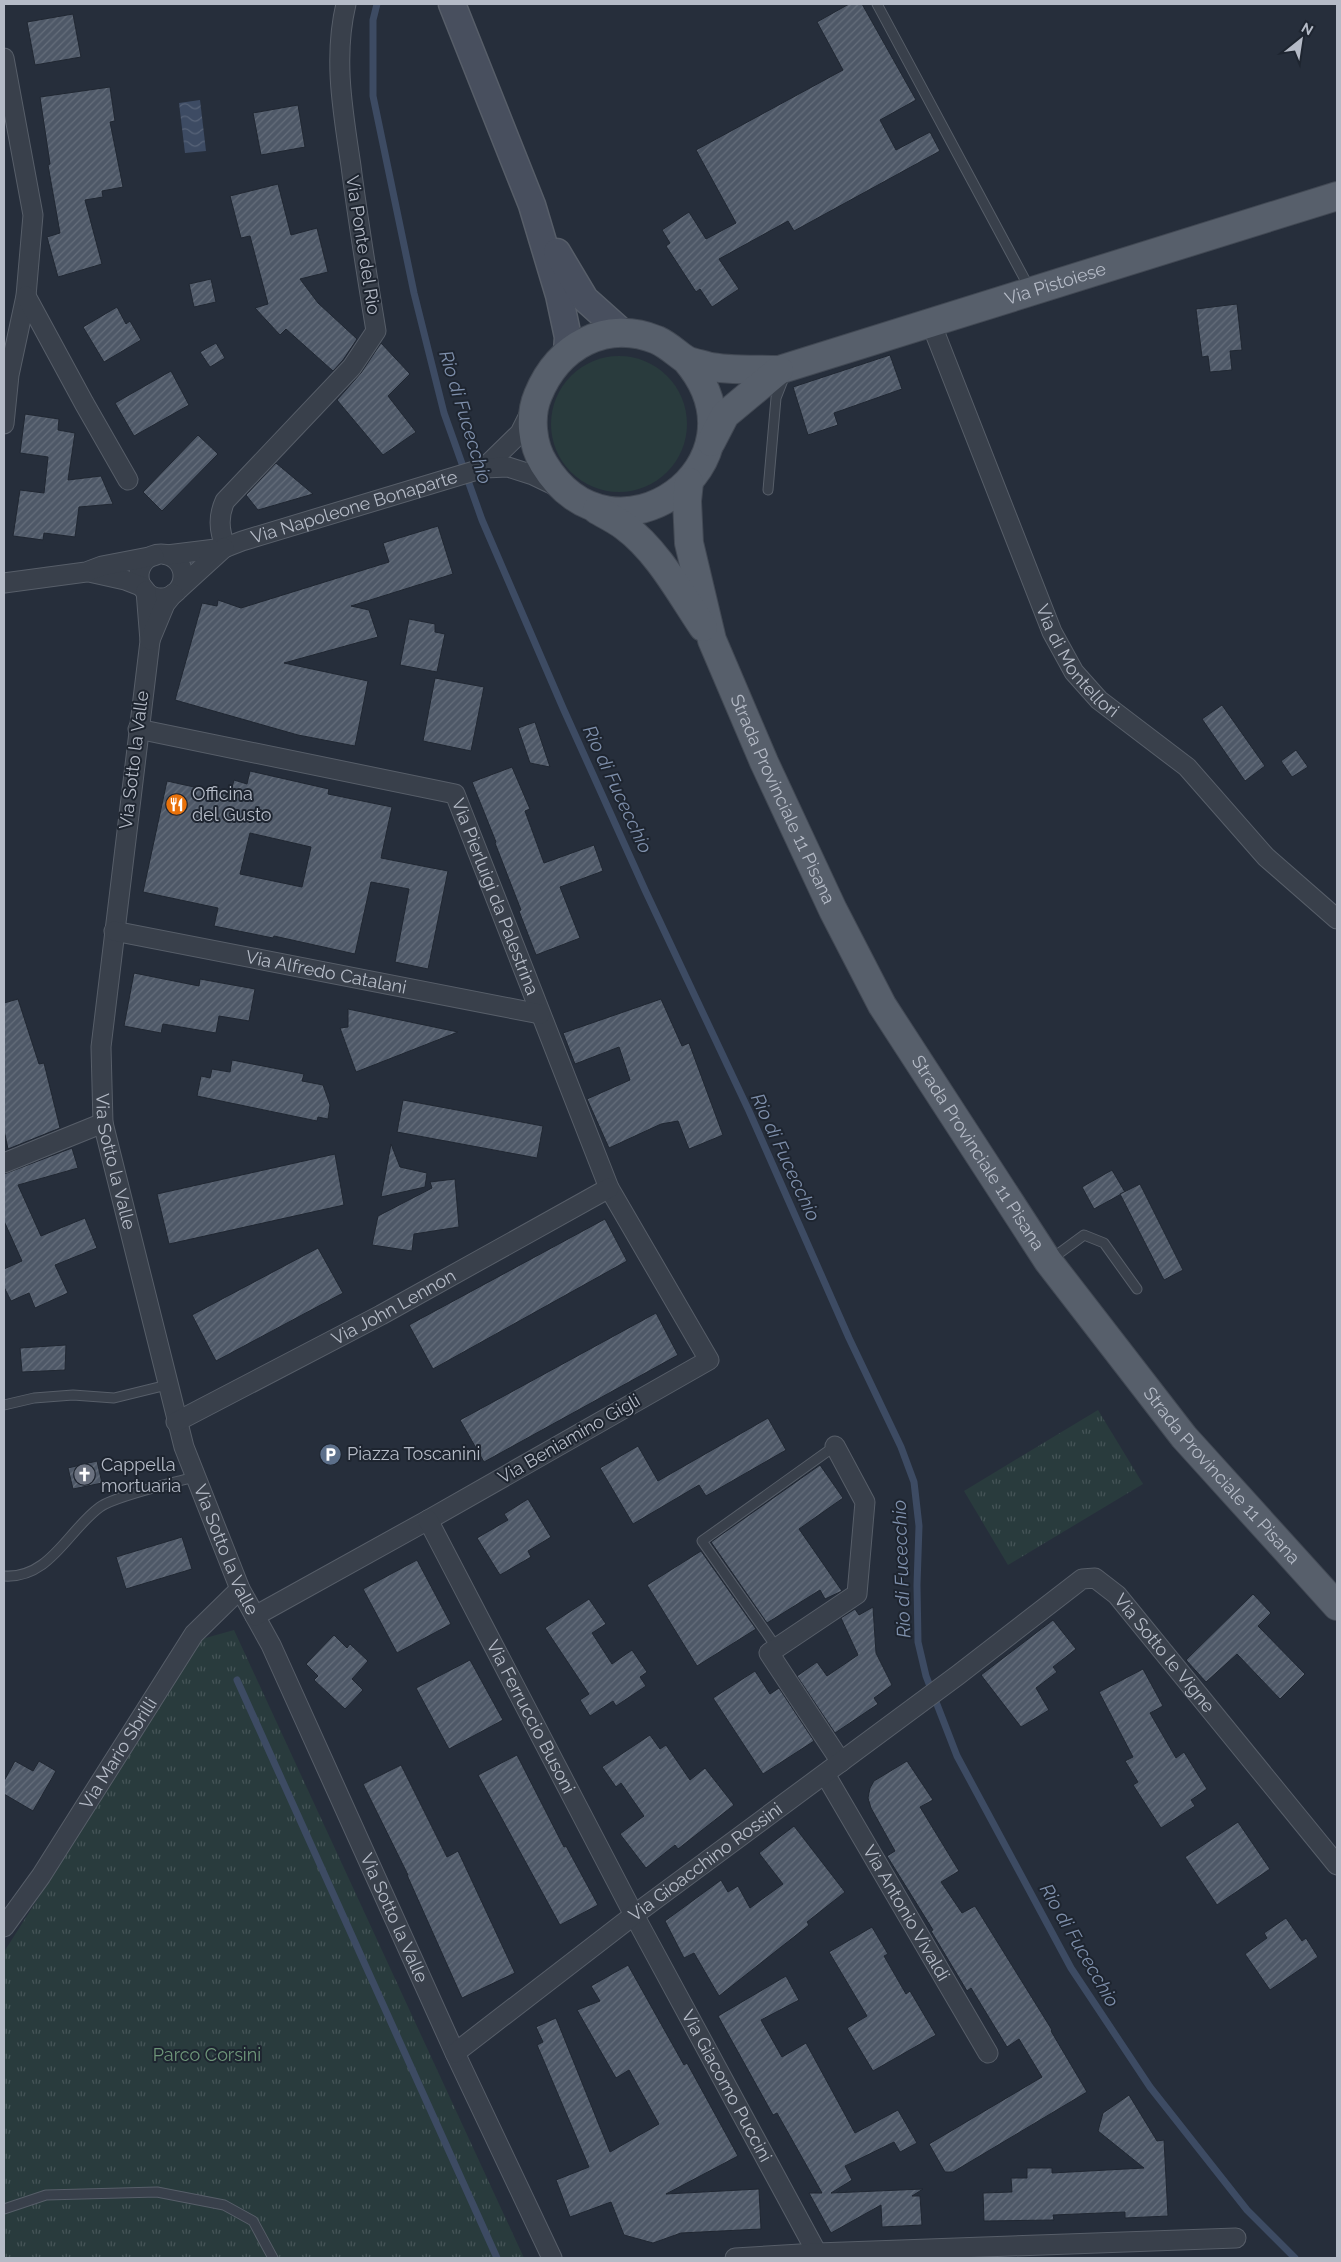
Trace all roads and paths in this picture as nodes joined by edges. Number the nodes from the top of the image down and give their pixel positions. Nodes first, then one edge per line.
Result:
1 (346, 4) edge
2 (452, 4) edge
3 (877, 4) edge
4 (4, 58) edge
5 (1337, 196) edge
6 (532, 205) junction
7 (1032, 291) junction
8 (26, 296) junction
9 (931, 323) junction
10 (623, 333) junction
11 (567, 353) junction
12 (686, 360) junction
13 (783, 369) junction
14 (7, 374) edge
15 (536, 398) junction
16 (4, 424) edge
17 (708, 448) junction
18 (484, 468) junction
19 (128, 480) dead end
20 (689, 482) junction
21 (768, 490) dead end
22 (565, 491) junction
23 (590, 506) junction
24 (225, 548) junction
25 (160, 555) junction
26 (86, 572) junction
27 (4, 583) edge
28 (144, 589) junction
29 (176, 592) junction
30 (712, 640) junction
31 (150, 642) junction
32 (138, 729) junction
33 (1337, 919) edge
34 (114, 930) junction
35 (540, 1014) junction
36 (103, 1123) junction
37 (4, 1163) edge
38 (609, 1188) junction
39 (1048, 1261) junction
40 (1137, 1289) dead end
41 (167, 1385) junction
42 (4, 1405) edge
43 (176, 1422) junction
44 (835, 1446) joint
45 (194, 1477) junction
46 (428, 1520) junction
47 (4, 1576) edge
48 (240, 1588) junction
49 (1337, 1606) edge
50 (255, 1616) junction
51 (777, 1648) junction
52 (958, 1675) joint
53 (841, 1762) junction
54 (825, 1774) junction
55 (1337, 1865) edge
56 (634, 1915) junction
57 (4, 1927) edge
58 (455, 2053) junction
59 (988, 2053) dead end
60 (4, 2209) edge
61 (1236, 2238) dead end
62 (1114, 2250) edge
63 (817, 2256) edge
64 (273, 2258) edge
65 (552, 2258) edge
66 (734, 2258) edge

1 - 24 street, Via Ponte del Rio
2 - 6 main road
3 - 7 lane
4 - 8 street
5 - 7 main road, Via Pistoiese
6 - 10 main road
6 - 11 main road
7 - 9 main road, Via Pistoiese
8 - 14 street
8 - 19 street
9 - 13 main road, Via Pistoiese
9 - 33 street, Via di Montellori
10 - 11 main road
10 - 12 main road
11 - 15 main road
12 - 13 main road, Via Pistoiese
12 - 17 main road
13 - 17 main road, Via Pistoiese
13 - 21 lane
14 - 16 street
15 - 18 street, Via Napoleone Bonaparte
15 - 22 main road
17 - 20 main road
18 - 22 street, Via Napoleone Bonaparte
18 - 24 street, Via Napoleone Bonaparte
20 - 23 main road
20 - 30 main road, Strada Provinciale 11 Pisana
22 - 23 main road
23 - 30 main road, Strada Provinciale 11 Pisana
24 - 25 street, Via Napoleone Bonaparte
24 - 29 street, Via Napoleone Bonaparte
25 - 26 street, Via Napoleone Bonaparte
25 - 28 street
25 - 29 street
26 - 27 street, Via Napoleone Bonaparte
26 - 28 street, Via Napoleone Bonaparte
28 - 29 street, Via Napoleone Bonaparte
28 - 31 street, Via Sotto la Valle
29 - 31 street, Via Sotto la Valle
30 - 39 main road, Strada Provinciale 11 Pisana
31 - 32 street, Via Sotto la Valle
32 - 34 street, Via Sotto la Valle
32 - 35 street, Via Pierluigi da Palestrina
34 - 35 street, Via Alfredo Catalani
34 - 36 street, Via Sotto la Valle
35 - 38 street, Via Pierluigi da Palestrina
36 - 37 street
36 - 41 street, Via Sotto la Valle
38 - 43 street, Via John Lennon
38 - 46 street, Via Beniamino Gigli
39 - 40 lane
39 - 49 main road, Strada Provinciale 11 Pisana
41 - 42 lane
41 - 43 street, Via Sotto la Valle
43 - 45 street, Via Sotto la Valle
44 - 51 street
44 - 51 lane
45 - 47 lane
45 - 48 street, Via Sotto la Valle
46 - 50 street, Via Beniamino Gigli
46 - 56 street, Via Ferruccio Busoni
48 - 50 street, Via Sotto la Valle
48 - 57 street, Via Mario Sbrilli
50 - 58 street, Via Sotto la Valle
51 - 53 street
52 - 53 street, Via Gioacchino Rossini
52 - 55 street, Via Sotto le Vigne
53 - 54 street, Via Gioacchino Rossini
54 - 56 street, Via Gioacchino Rossini
54 - 59 street, Via Antonio Vivaldi
56 - 58 street, Via Gioacchino Rossini
56 - 63 street, Via Giacomo Puccini
58 - 65 street, Via Sotto la Valle
60 - 64 lane
61 - 62 street
62 - 63 street
63 - 66 street

